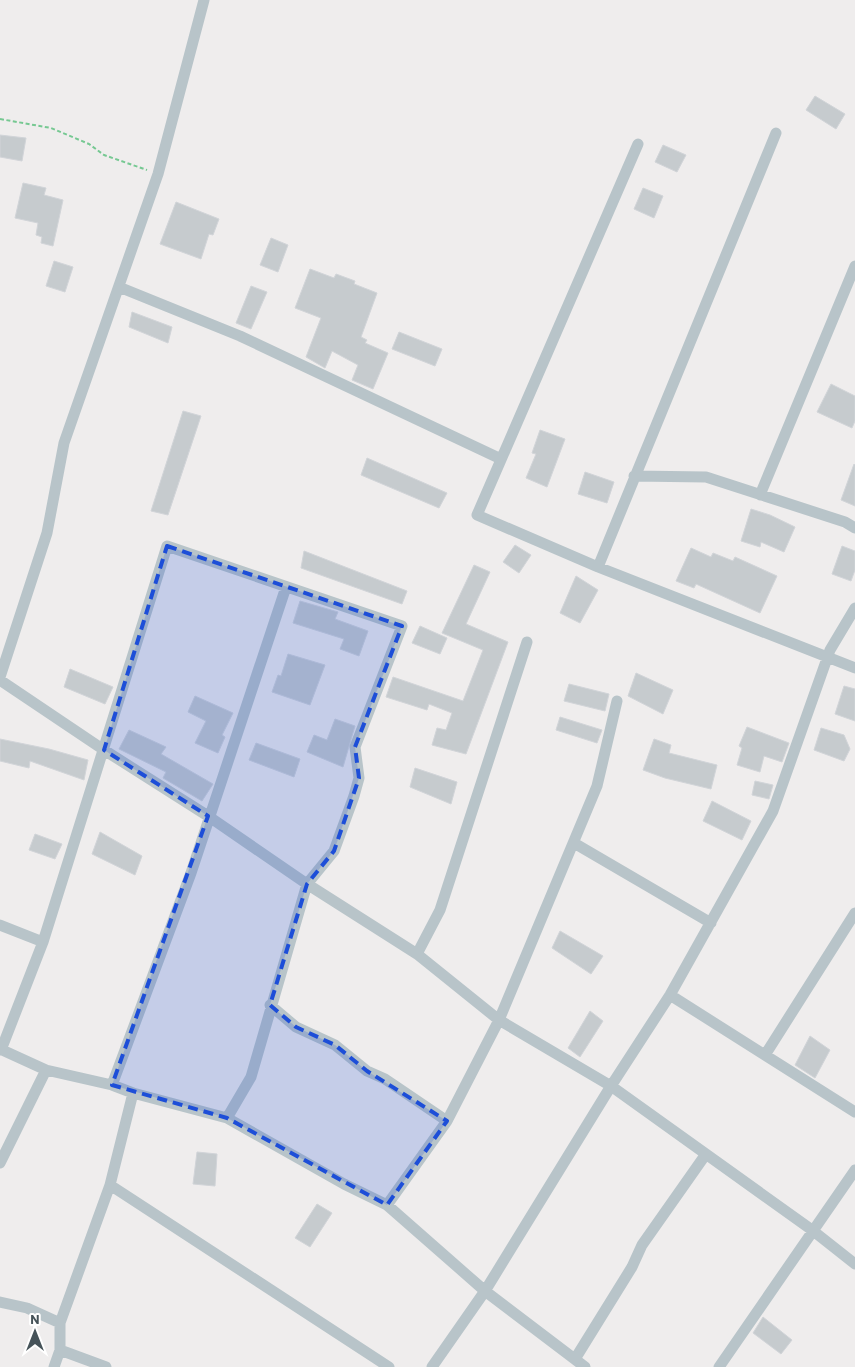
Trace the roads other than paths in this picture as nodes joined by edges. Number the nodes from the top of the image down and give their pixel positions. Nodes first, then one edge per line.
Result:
1 (204, 0) edge
2 (776, 133) dead end
3 (638, 144) dead end
4 (855, 266) edge
5 (119, 287) junction
6 (501, 459) junction
7 (634, 476) junction
8 (760, 495) junction
9 (855, 528) edge
10 (598, 567) junction
11 (286, 587) junction
12 (855, 608) edge
13 (527, 642) dead end
14 (827, 658) junction
15 (855, 668) edge
16 (0, 679) edge
17 (617, 701) dead end
18 (104, 750) junction
19 (208, 816) junction
20 (574, 844) junction
21 (307, 884) junction
22 (855, 913) edge
23 (711, 923) junction
24 (0, 925) edge
25 (42, 942) junction
26 (417, 954) junction
27 (670, 995) junction
28 (270, 1005) junction
29 (500, 1020) junction
30 (0, 1049) edge
31 (765, 1055) junction
32 (46, 1070) junction
33 (112, 1085) junction
34 (611, 1086) junction
35 (133, 1094) junction
36 (855, 1112) edge
37 (227, 1118) junction
38 (447, 1121) junction
39 (706, 1154) junction
40 (0, 1163) edge
41 (855, 1170) edge
42 (110, 1185) junction
43 (387, 1205) junction
44 (812, 1230) junction
45 (855, 1264) edge
46 (484, 1291) junction
47 (0, 1302) edge
48 (60, 1322) junction
49 (60, 1350) junction
50 (575, 1359) junction
51 (54, 1367) edge
52 (106, 1367) edge
53 (390, 1367) edge
54 (432, 1367) edge
55 (585, 1367) edge
56 (719, 1367) edge

1 - 5 street
2 - 7 street
3 - 6 street
4 - 8 street
5 - 6 street
5 - 16 street
6 - 10 street
7 - 8 street
7 - 10 street
8 - 9 street
10 - 14 street
11 - 18 street
11 - 19 street
11 - 21 street
12 - 14 street
13 - 26 street
14 - 15 street
14 - 23 street
16 - 18 street
17 - 20 street
18 - 19 street
18 - 25 street
19 - 21 street
19 - 33 street
20 - 23 street
20 - 29 street
21 - 26 street
21 - 28 street
22 - 31 street
23 - 27 street
24 - 25 street
25 - 30 street
26 - 29 street
27 - 31 street
27 - 34 street
28 - 37 street
28 - 38 street
29 - 34 street
29 - 38 street
30 - 32 street
31 - 36 street
32 - 33 street
32 - 40 street
33 - 35 street
34 - 39 street
34 - 46 street
35 - 37 street
35 - 42 street
37 - 43 street
38 - 43 street
39 - 44 street
39 - 50 street
41 - 44 street
42 - 48 street
42 - 53 street
43 - 46 street
44 - 45 street
44 - 56 street
46 - 50 street
46 - 54 street
47 - 48 street
48 - 49 street
49 - 51 street
49 - 52 street
50 - 55 street

